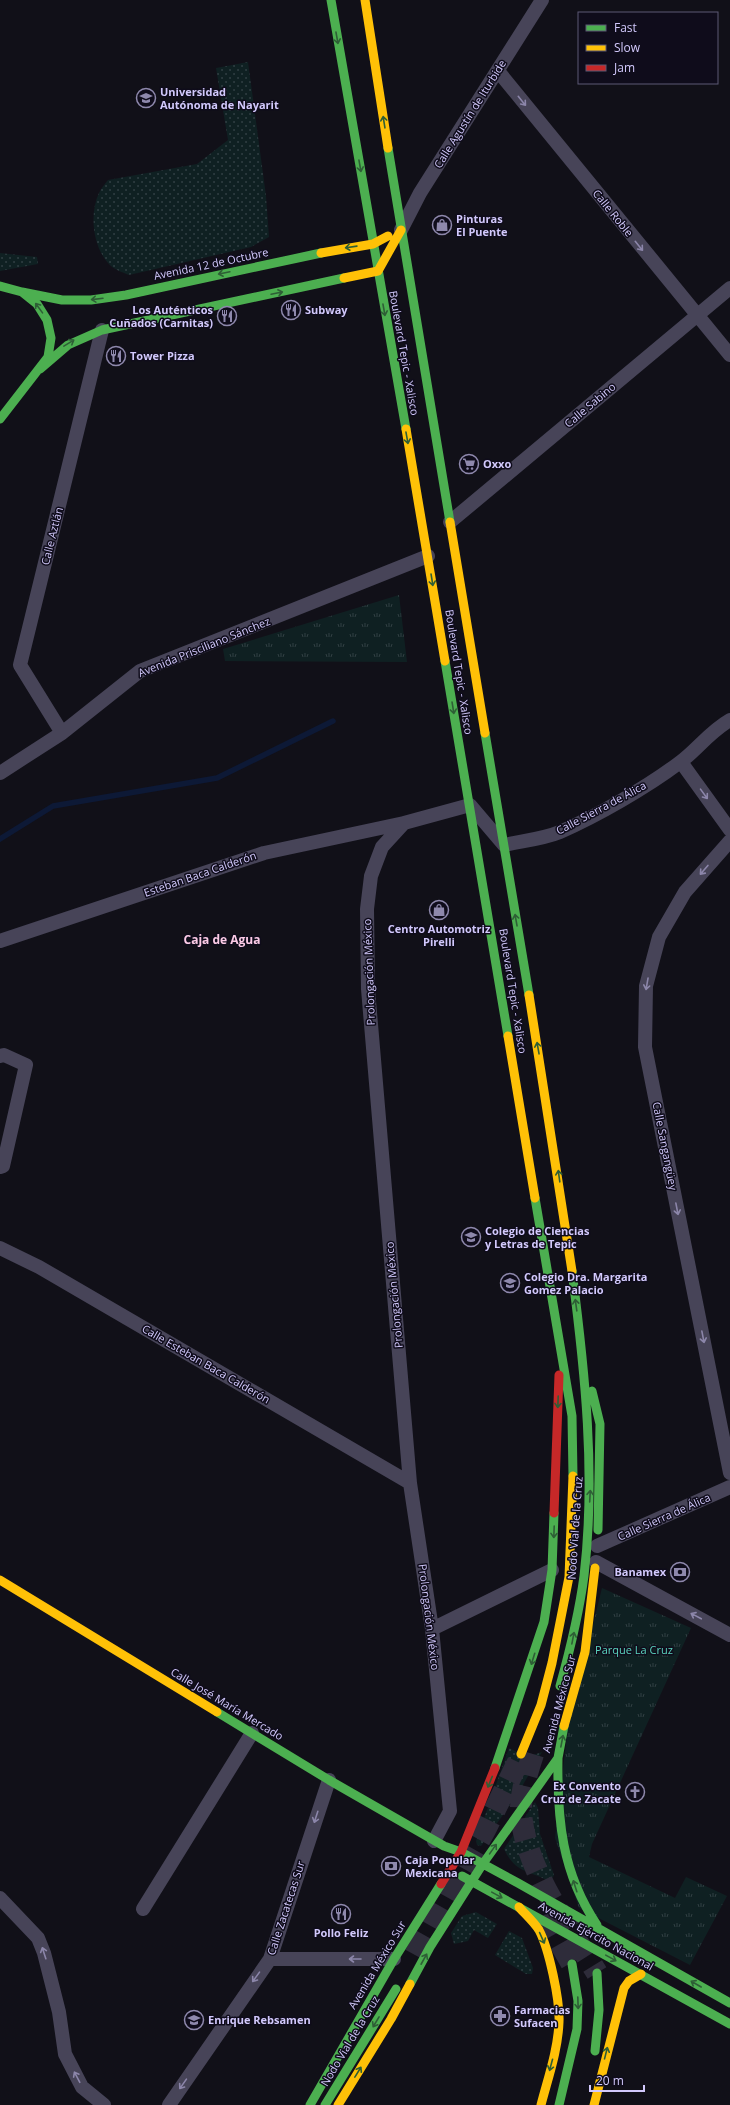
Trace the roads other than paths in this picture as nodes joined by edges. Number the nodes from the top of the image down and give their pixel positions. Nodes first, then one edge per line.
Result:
1 (331, 0) edge
2 (365, 0) edge
3 (542, 0) edge
4 (498, 71) junction
5 (401, 230) junction
6 (373, 244) junction
7 (378, 271) junction
8 (0, 286) edge
9 (729, 290) edge
10 (22, 292) junction
11 (696, 315) junction
12 (102, 330) junction
13 (730, 355) edge
14 (40, 369) junction
15 (26, 386) junction
16 (10, 393) dead end
17 (0, 420) edge
18 (450, 522) junction
19 (428, 556) junction
20 (730, 720) edge
21 (62, 733) junction
22 (681, 762) junction
23 (0, 773) edge
24 (470, 806) junction
25 (404, 822) junction
26 (730, 830) edge
27 (730, 841) edge
28 (504, 845) junction
29 (0, 942) edge
30 (0, 1056) edge
31 (0, 1167) edge
32 (0, 1248) edge
33 (581, 1344) junction
34 (560, 1349) junction
35 (730, 1473) edge
36 (410, 1483) junction
37 (730, 1487) edge
38 (597, 1546) junction
39 (596, 1562) junction
40 (552, 1570) junction
41 (0, 1580) edge
42 (432, 1628) junction
43 (730, 1635) edge
44 (556, 1697) dead end
45 (252, 1733) junction
46 (521, 1754) tunnel mouth
47 (558, 1758) junction
48 (329, 1780) junction
49 (439, 1843) junction
50 (461, 1852) junction
51 (482, 1865) junction
52 (451, 1869) junction
53 (473, 1882) junction
54 (0, 1898) edge
55 (519, 1907) junction
56 (143, 1909) dead end
57 (601, 1931) junction
58 (394, 1958) junction
59 (270, 1959) junction
60 (572, 1964) tunnel mouth
61 (597, 1973) tunnel mouth
62 (641, 1974) junction
63 (396, 1989) dead end
64 (730, 2003) edge
65 (730, 2024) edge
66 (593, 2063) dead end
67 (587, 2092) dead end
68 (104, 2105) edge
69 (169, 2105) edge
70 (310, 2105) edge
71 (325, 2105) edge
72 (338, 2105) edge
73 (541, 2105) edge
74 (560, 2105) edge
75 (584, 2105) edge
76 (594, 2105) edge

1 -> 6 main road, Boulevard Tepic - Xalisco
5 -> 2 main road, Boulevard Tepic - Xalisco
3 - 4 street, Calle Agustín de Iturbide
4 - 5 street, Calle Agustín de Iturbide
4 -> 11 street, Calle Roble
5 - 6 main road, Avenida 12 de Octubre
5 - 7 main road
5 - 18 main road, Boulevard Tepic - Xalisco
6 - 7 main road, Boulevard Tepic - Xalisco
6 -> 10 main road, Avenida 12 de Octubre
12 -> 7 main road, Avenida 12 de Octubre
7 -> 19 main road, Boulevard Tepic - Xalisco
8 - 10 main road, Avenida 12 de Octubre
9 - 11 street, Calle Sabino
14 -> 10 main road, Avenida 12 de Octubre
11 - 13 street, Calle Roble
11 - 18 street, Calle Sabino
14 -> 12 main road, Avenida 12 de Octubre
12 - 21 street, Calle Aztlán
14 - 15 main road, Avenida 12 de Octubre
15 - 16 main road, Avenida 12 de Octubre
15 - 17 main road, Avenida 12 de Octubre
18 - 28 main road, Boulevard Tepic - Xalisco
19 - 21 street, Avenida Prisciliano Sánchez
19 -> 24 main road, Boulevard Tepic - Xalisco
20 - 22 street, Calle Sierra de Álica
21 - 23 street, Avenida Prisciliano Sánchez
22 -> 26 street
22 - 28 street, Calle Sierra de Álica
24 - 25 street
24 - 28 street
24 - 34 main road, Boulevard Tepic - Xalisco
25 - 29 street, Esteban Baca Calderón
25 - 36 street, Prolongación México
27 -> 35 street, Calle Sangangüey
33 -> 28 main road, Boulevard Tepic - Xalisco
30 - 31 street
32 - 36 street, Calle Esteban Baca Calderón
33 - 38 main road, Avenida México Sur
44 -> 33 main road, Nodo Vial de la Cruz
34 -> 40 main road, Avenida México Sur
34 - 46 main road, Nodo Vial de la Cruz
36 - 42 street, Prolongación México
37 - 38 street, Calle Sierra de Álica
38 - 39 main road, Avenida México Sur
43 -> 39 street
47 -> 39 main road, Avenida México Sur
40 - 42 street
40 -> 50 main road, Avenida México Sur
41 - 45 main road, Calle José María Mercado
42 - 49 street, Prolongación México
45 - 48 main road, Calle José María Mercado
45 - 56 street
51 -> 47 main road, Avenida México Sur
57 -> 47 main road
48 - 49 main road, Calle José María Mercado
48 -> 59 street, Calle Zacatecas Sur
49 - 50 main road, Calle José María Mercado
49 - 52 main road
50 - 51 main road, Avenida Ejército Nacional
50 - 52 main road, Avenida México Sur
51 - 53 main road, Avenida México Sur
51 - 57 main road, Avenida Ejército Nacional
52 - 53 main road, Avenida Ejército Nacional
52 - 58 main road, Avenida México Sur
53 -> 55 main road, Avenida Ejército Nacional
72 -> 53 main road, Avenida México Sur
68 -> 54 street
55 -> 62 main road, Avenida Ejército Nacional
55 -> 73 main road
64 -> 57 main road, Avenida Ejército Nacional
58 -> 59 street
58 - 70 main road, Avenida México Sur
59 -> 69 street, Calle Zacatecas Sur
60 -> 74 main road
61 - 66 main road
62 - 65 main road, Avenida Ejército Nacional
76 -> 62 main road
63 -> 71 main road, Nodo Vial de la Cruz
67 - 75 main road

